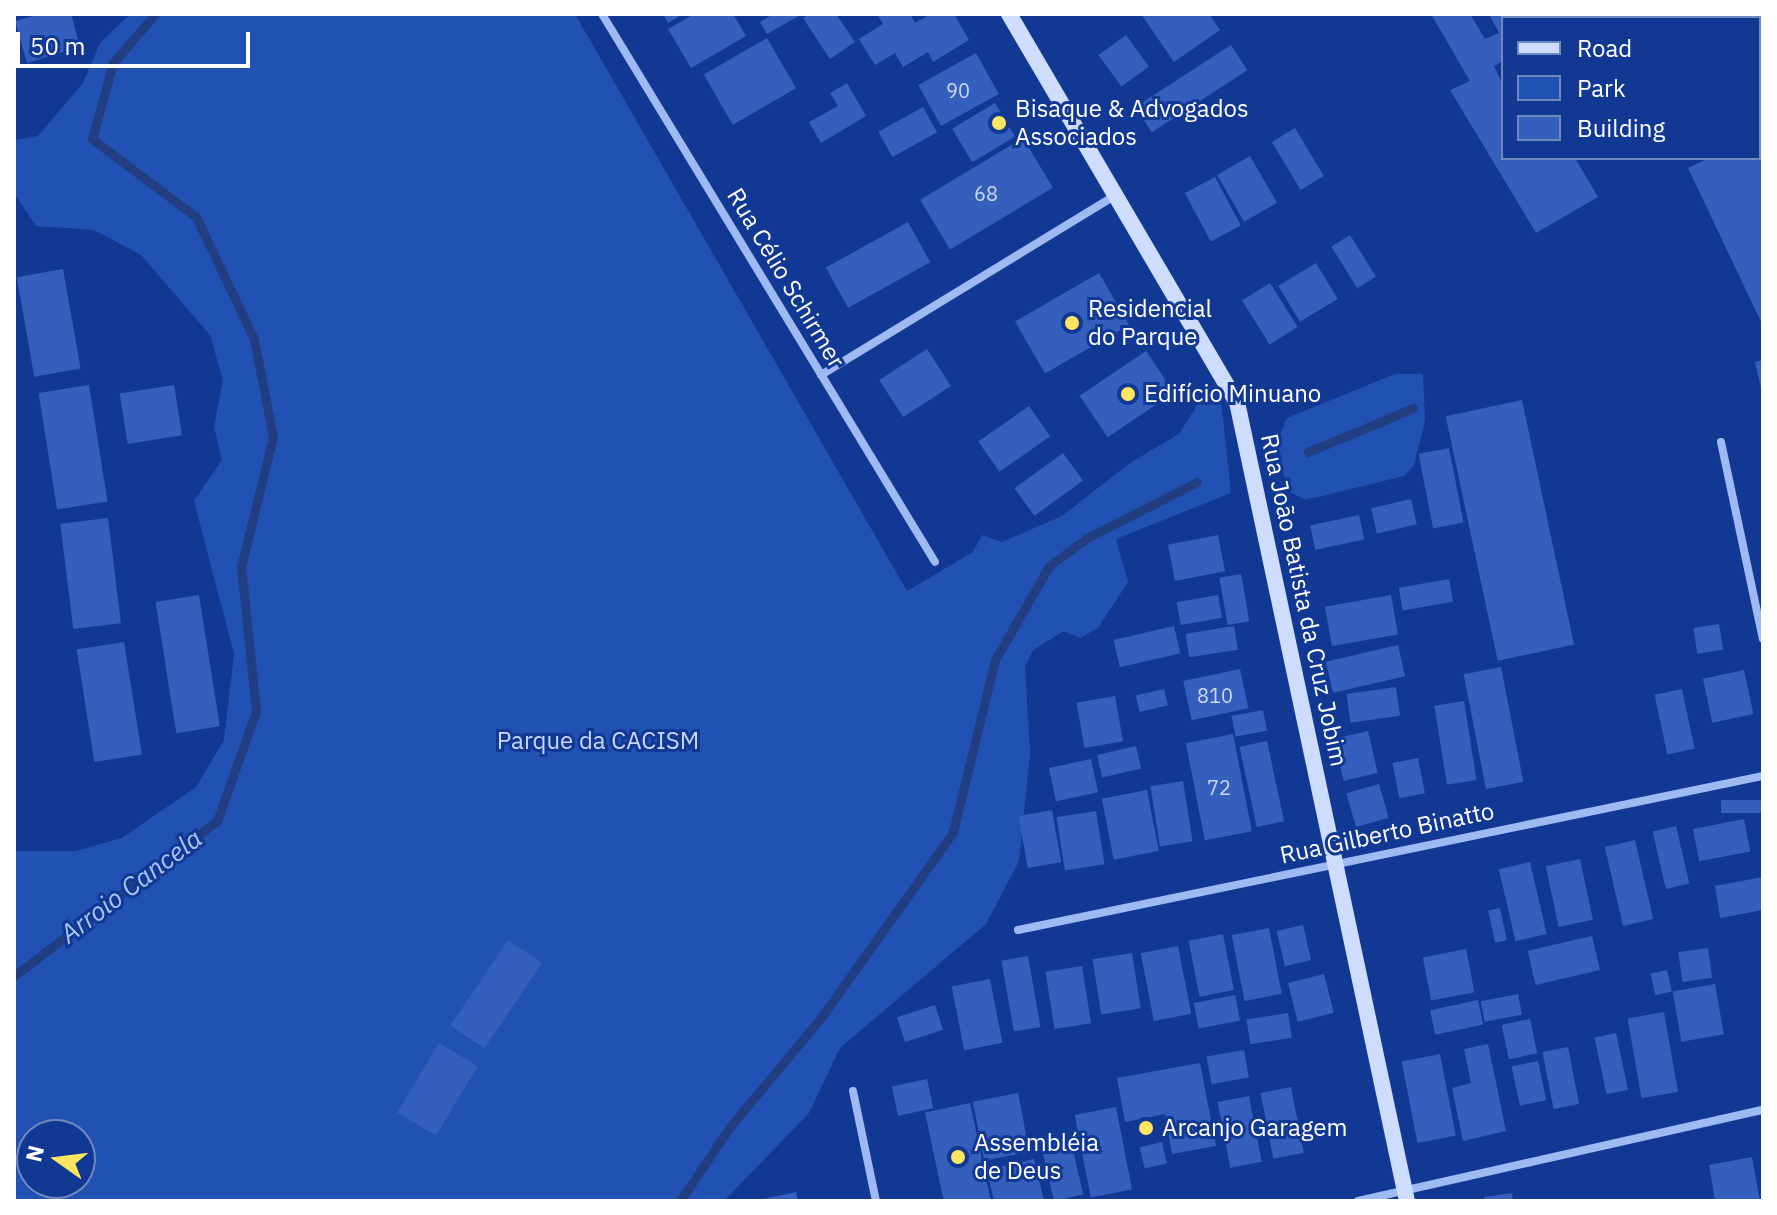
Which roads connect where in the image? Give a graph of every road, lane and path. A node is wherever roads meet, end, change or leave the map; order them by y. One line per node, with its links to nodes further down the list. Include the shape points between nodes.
1 (602, 14): 4 (street, Rua Célio Schirmer)
2 (1009, 14): 3 (street, Rua João Batista da Cruz Jobim)
3 (1116, 195): 4 (street); 9 (street, Rua João Batista da Cruz Jobim, via 1237,402)
4 (821, 375): 6 (street, Rua Célio Schirmer)
5 (1721, 442): 7 (street)
6 (935, 562)
7 (1763, 639)
8 (1763, 776): 9 (street, Rua Gilberto Binatto)
9 (1336, 864): 10 (street, Rua Gilberto Binatto); 13 (street, Rua João Batista da Cruz Jobim)
10 (1018, 930)
11 (853, 1091): 14 (street)
12 (1763, 1110): 13 (street)
13 (1406, 1196): 15 (street)
14 (876, 1201)
15 (1358, 1201)

